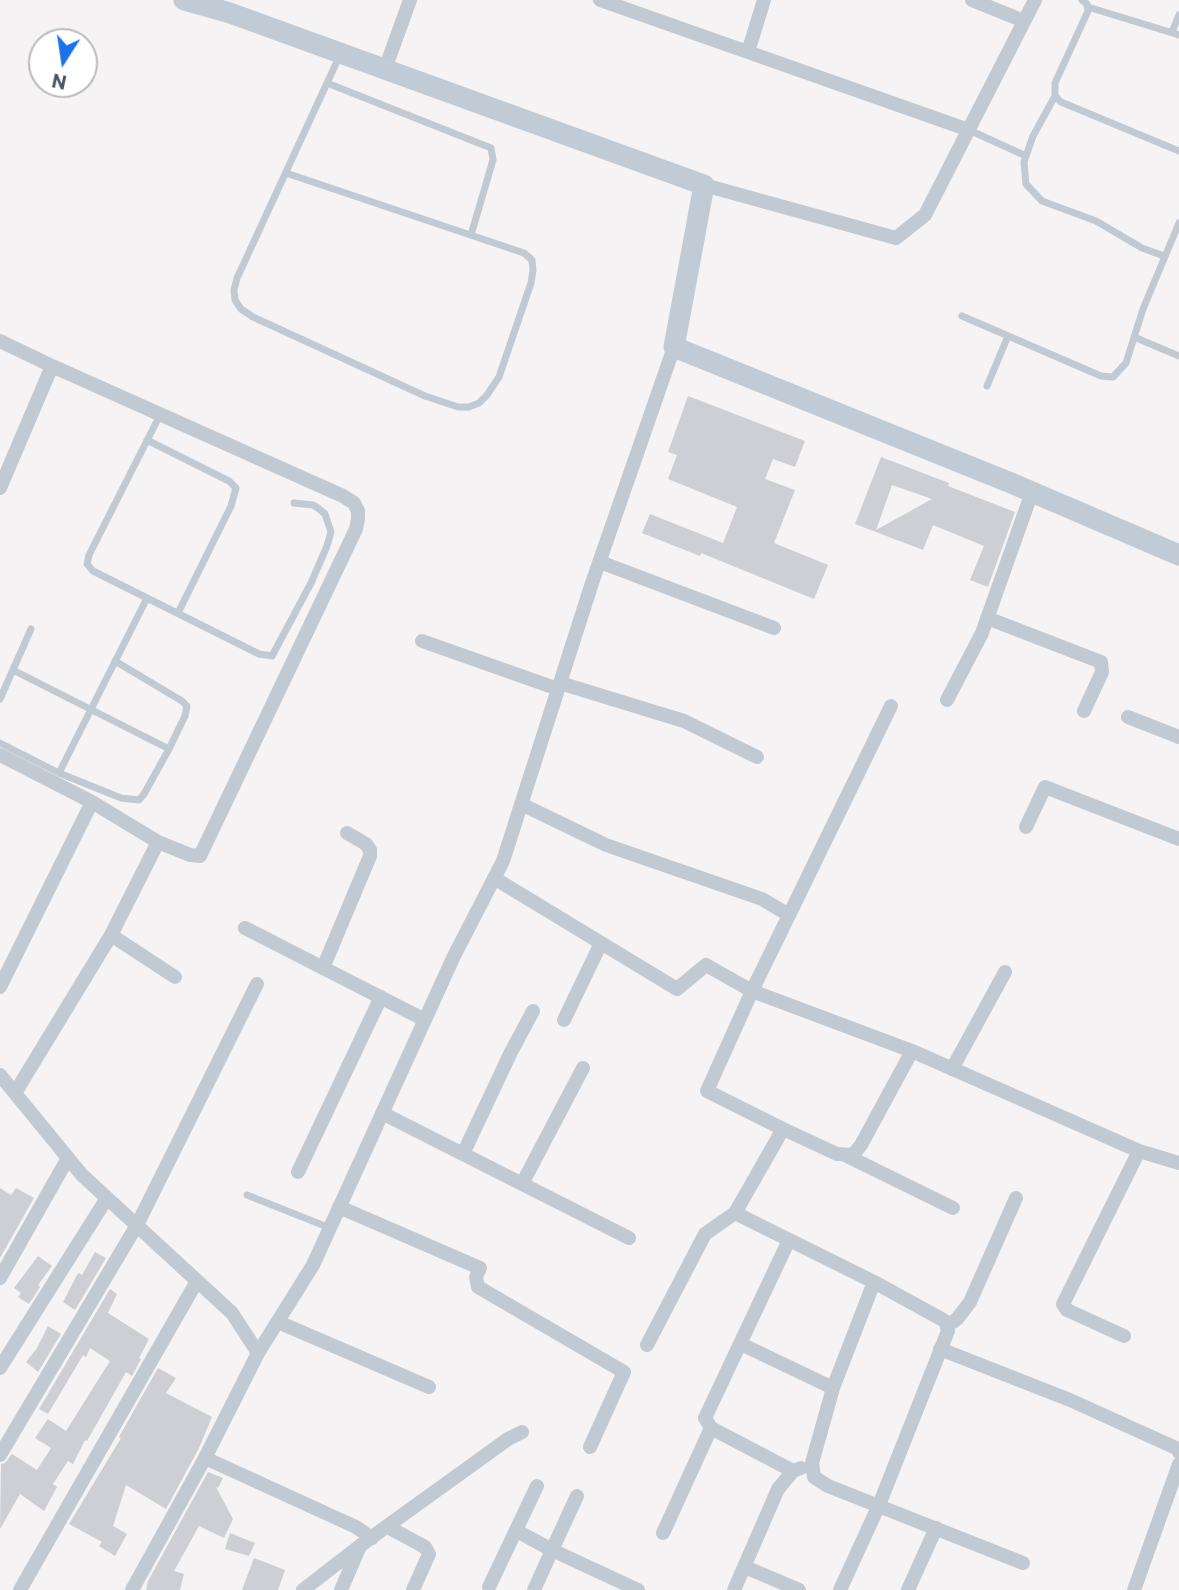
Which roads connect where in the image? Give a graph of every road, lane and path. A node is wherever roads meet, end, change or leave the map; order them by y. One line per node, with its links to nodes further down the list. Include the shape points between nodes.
1 (184, 0): 13 (street)
2 (410, 0): 14 (street)
3 (600, 0): 12 (street)
4 (764, 0): 12 (street)
5 (972, 0): 10 (street)
6 (1035, 0): 10 (street)
7 (1082, 0): 8 (lane)
8 (1088, 7): 11 (lane); 16 (lane, via 1055,83)
9 (1179, 15): 11 (lane)
10 (1024, 21): 17 (street)
11 (1176, 33)
12 (748, 52): 17 (street)
13 (341, 53): 14 (street); 15 (lane)
14 (385, 69): 21 (street)
15 (327, 83): 20 (lane); 23 (lane, via 491,148 493,160)
16 (1055, 96): 18 (lane); 19 (lane)
17 (969, 130): 19 (lane); 21 (street, via 925,215 896,238)
18 (1179, 151)
19 (1026, 156): 24 (lane, via 1026,184 1042,201 1096,221)
20 (286, 173): 23 (lane); 23 (lane, via 237,278 235,300 241,309 376,374 458,407 479,403 499,377 533,270 532,260 524,253)
21 (704, 185): 29 (street)
22 (1179, 223): 24 (lane)
23 (471, 235)
24 (1164, 257): 27 (lane)
25 (962, 316): 26 (lane)
26 (1008, 336): 27 (lane, via 1108,377 1121,370); 32 (lane)
27 (1134, 337): 30 (lane)
28 (0, 341): 31 (street)
29 (674, 346): 36 (street); 39 (street)
30 (1179, 356)
31 (52, 366): 33 (street); 35 (street)
32 (987, 386)
33 (160, 415): 34 (lane); 66 (street, via 343,496 354,503 358,519 202,853 190,855)
34 (147, 440): 40 (lane, via 87,564); 41 (lane, via 236,488)
35 (0, 488)
36 (1032, 492): 38 (street); 42 (street)
37 (294, 503): 41 (lane, via 313,505 326,514 331,532 311,583 272,656 259,654)
38 (1179, 555)
39 (600, 562): 43 (street); 48 (street)
40 (147, 598): 41 (lane); 46 (lane)
41 (177, 613)
42 (987, 618): 50 (street); 53 (street, via 1101,662 1102,672)
43 (774, 628)
44 (31, 629): 47 (lane)
45 (422, 641): 48 (street)
46 (115, 661): 52 (lane); 57 (lane, via 186,704 187,712)
47 (13, 670): 49 (lane); 52 (lane)
48 (559, 686): 59 (street, via 684,720); 62 (street)
49 (0, 699)
50 (947, 700)
51 (891, 706): 68 (street)
52 (91, 708): 57 (lane); 60 (lane)
53 (1084, 712)
54 (1128, 717): 55 (street)
55 (1179, 737)
56 (0, 743): 60 (lane)
57 (169, 749): 60 (lane, via 144,794 134,801)
58 (0, 755): 61 (street)
59 (757, 757)
60 (59, 773)
61 (92, 802): 66 (street); 76 (street)
62 (521, 804): 67 (street); 68 (street, via 606,845 762,899)
63 (1026, 827): 65 (street, via 1045,787)
64 (347, 833): 72 (street, via 366,844 370,856)
65 (1179, 839)
66 (158, 842): 70 (street)
67 (494, 878): 71 (street); 80 (street)
68 (789, 915): 77 (street)
69 (245, 928): 72 (street)
70 (111, 935): 74 (street); 86 (street)
71 (601, 943): 77 (street, via 677,989 706,965); 81 (street)
72 (323, 968): 78 (street)
73 (1005, 972): 84 (street)
74 (176, 977)
75 (257, 984): 102 (street)
76 (0, 987)
77 (752, 990): 82 (street); 88 (street, via 708,1091)
78 (381, 997): 80 (street); 94 (street)
79 (534, 1011): 90 (street)
80 (425, 1020): 87 (street)
81 (564, 1020)
82 (912, 1051): 84 (street); 91 (street, via 861,1145)
83 (583, 1068): 95 (street)
84 (952, 1069): 89 (street)
85 (0, 1075): 86 (street)
86 (15, 1093): 92 (street)
87 (382, 1114): 90 (street); 99 (street)
88 (783, 1129): 91 (street); 101 (street)
89 (1139, 1151): 93 (street); 111 (street, via 1062,1304)
90 (463, 1154): 95 (street)
91 (847, 1156): 100 (street)
92 (68, 1158): 97 (street); 106 (street)
93 (1179, 1163)
94 (298, 1172)
95 (522, 1184): 104 (street)
96 (247, 1195): 103 (lane)
97 (107, 1198): 102 (street); 116 (street)
98 (1016, 1198): 110 (street, via 970,1302)
99 (339, 1207): 103 (street); 121 (street, via 480,1269 478,1287 624,1372)
100 (953, 1208)
101 (735, 1213): 105 (street); 113 (street, via 705,1234)
102 (137, 1225): 107 (street); 123 (street)
103 (330, 1228): 109 (street)
104 (629, 1238)
105 (789, 1240): 108 (street); 112 (street)
106 (0, 1278)
107 (197, 1281): 115 (street, via 232,1313); 141 (street)
108 (874, 1282): 110 (street, via 938,1316); 118 (street)
109 (278, 1322): 115 (street); 117 (street)
110 (947, 1326): 114 (street)
111 (1124, 1336)
112 (741, 1344): 118 (street); 119 (street, via 705,1414)
113 (647, 1345)
114 (940, 1349): 122 (street, via 1070,1400); 130 (street)
115 (258, 1353): 124 (street)
116 (0, 1368)
117 (429, 1387)
118 (833, 1388): 125 (street)
119 (711, 1428): 127 (street); 134 (street)
120 (522, 1432): 131 (street)
121 (590, 1447)
122 (1179, 1452)
123 (0, 1455)
124 (205, 1458): 135 (street, via 356,1527); 142 (street)
125 (812, 1463): 127 (street); 130 (street, via 818,1481)
126 (1179, 1464): 151 (street)
127 (793, 1471): 138 (street, via 778,1489)
128 (537, 1486): 133 (street)
129 (577, 1496): 136 (street)
130 (879, 1505): 132 (street); 149 (street)
131 (388, 1527): 135 (street); 145 (street, via 425,1547 429,1554)
132 (936, 1528): 137 (street); 150 (street)
133 (517, 1531): 136 (street); 139 (street)
134 (663, 1533)
135 (366, 1541): 143 (street); 144 (street)
136 (552, 1550): 140 (street); 146 (street)
137 (1023, 1563)
138 (745, 1567): 147 (street); 148 (street)
139 (489, 1587)
140 (632, 1589)
141 (20, 1590)
142 (132, 1590)
143 (303, 1590)
144 (341, 1590)
145 (413, 1590)
146 (534, 1590)
147 (734, 1590)
148 (799, 1590)
149 (840, 1590)
150 (908, 1590)
151 (1134, 1590)

